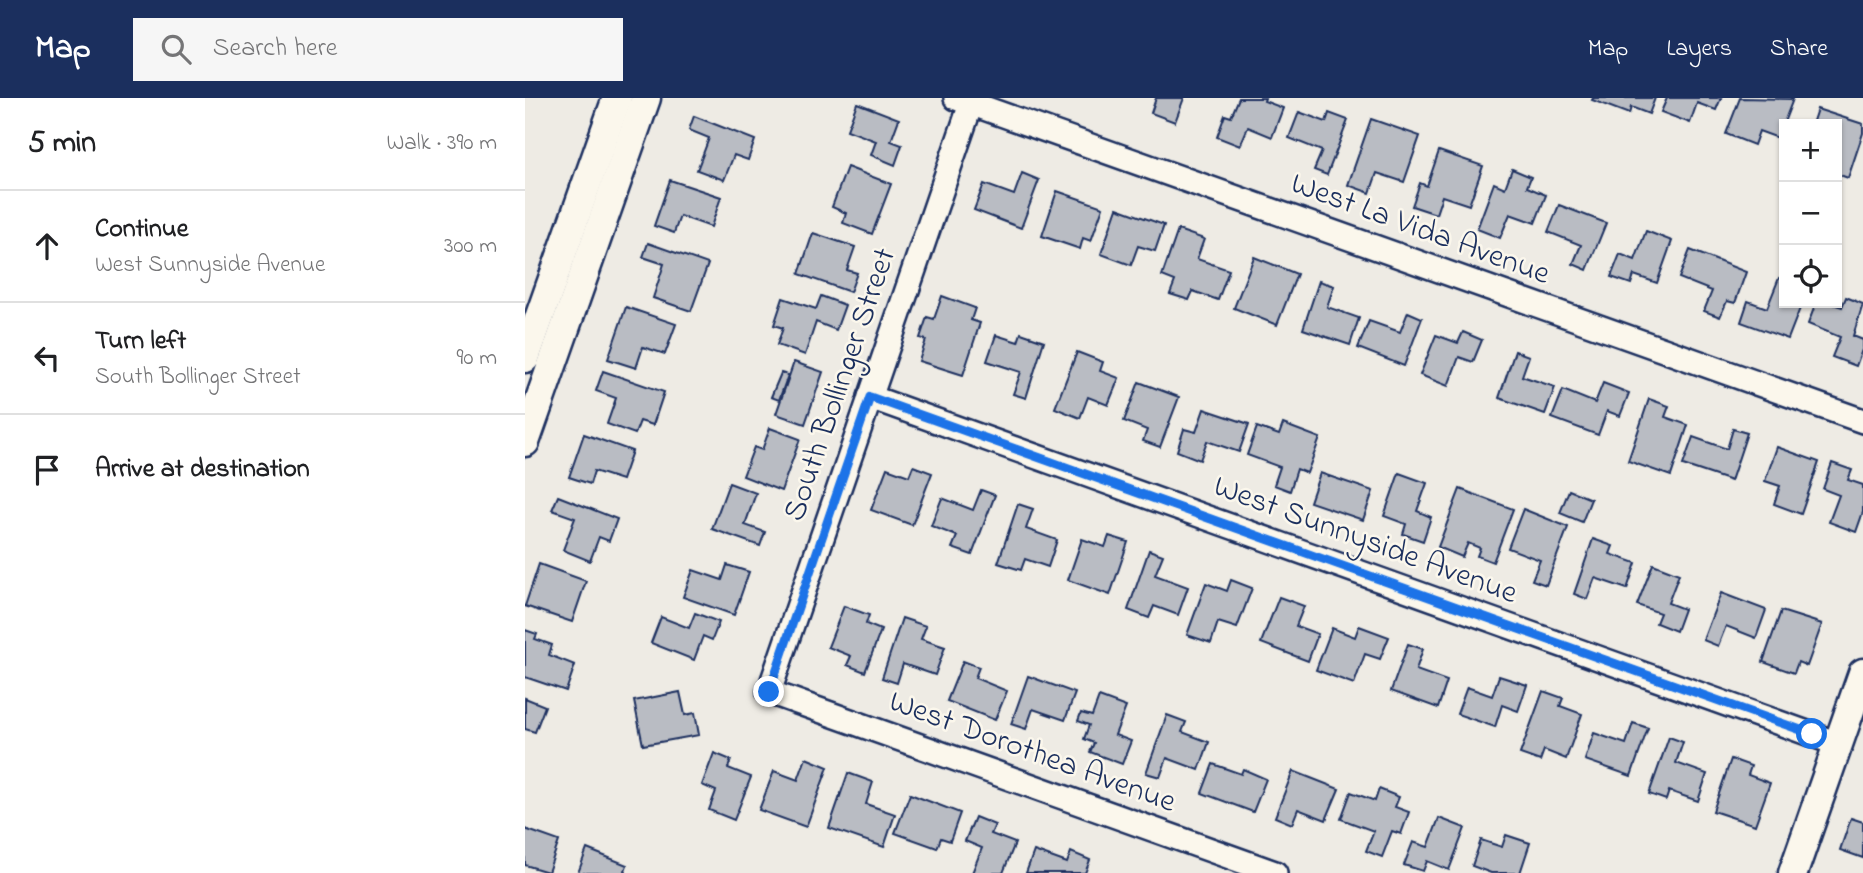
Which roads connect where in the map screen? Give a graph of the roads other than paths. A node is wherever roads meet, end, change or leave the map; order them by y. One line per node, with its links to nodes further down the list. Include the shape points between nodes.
1 (617, 98): 4 (street)
2 (646, 98): 9 (street)
3 (967, 100): 6 (street, South Bollinger Street); 8 (street, West La Vida Avenue)
4 (525, 358)
5 (525, 374): 7 (street, via 530,390)
6 (870, 397): 11 (street, South Bollinger Street); 12 (street, West Sunnyside Avenue)
7 (525, 406)
8 (1863, 421)
9 (525, 442)
10 (1863, 673): 12 (street)
11 (769, 692): 13 (street, West Dorothea Avenue)
12 (1838, 744): 14 (street)
13 (1275, 873)
14 (1793, 873)

